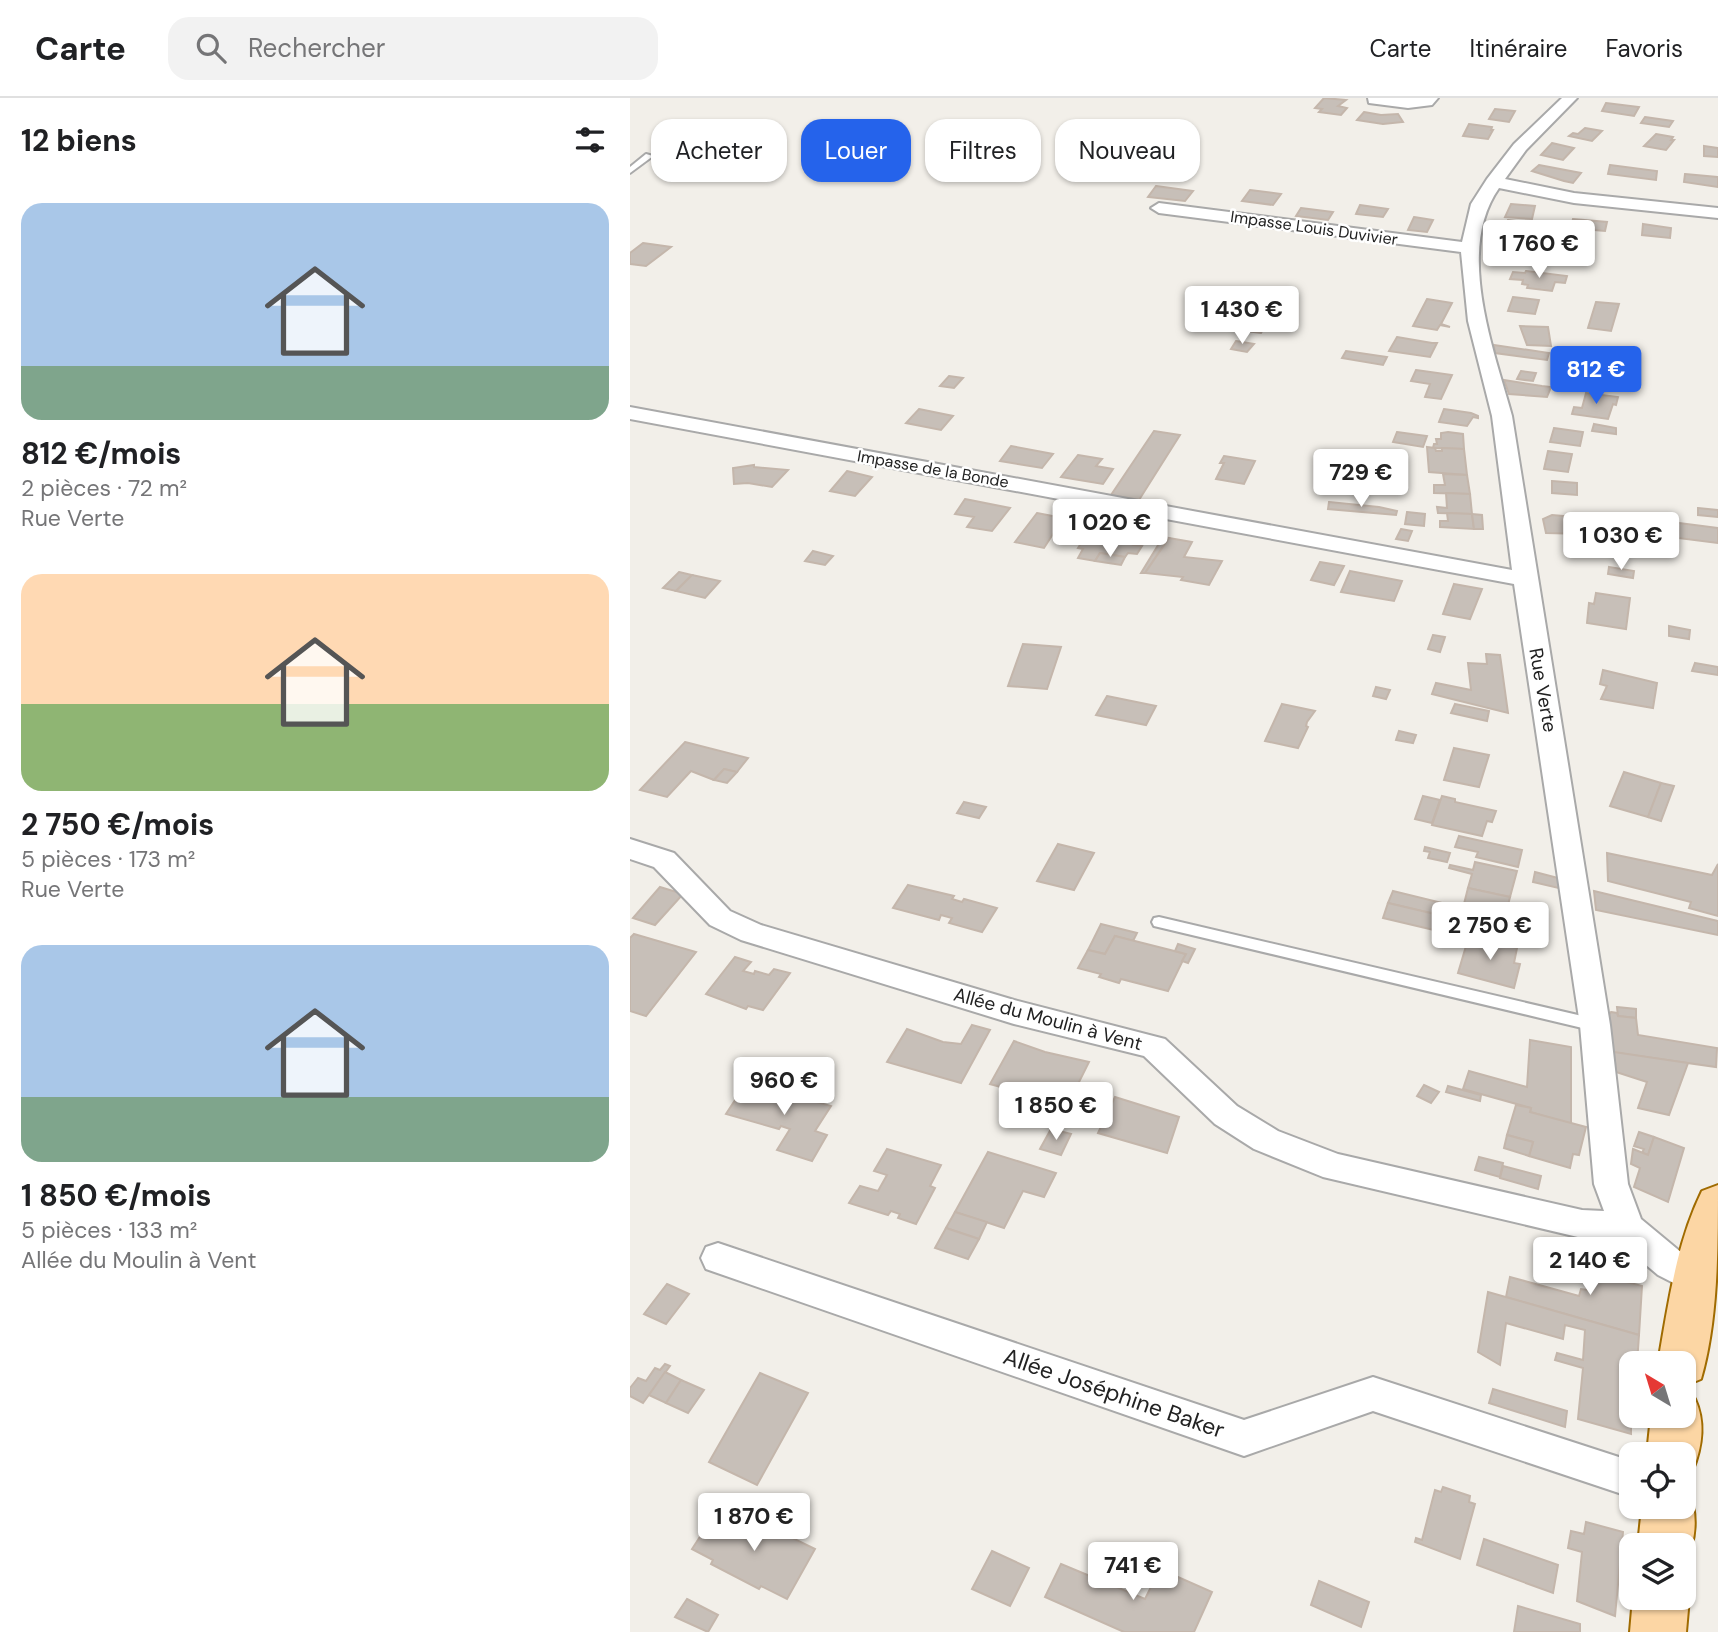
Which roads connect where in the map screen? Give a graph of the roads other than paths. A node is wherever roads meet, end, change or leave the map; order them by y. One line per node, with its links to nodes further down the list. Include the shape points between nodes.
1 (1431, 98): 3 (street, via 1408,104)
2 (1570, 98): 6 (street, Rue Verte, via 1520,147)
3 (1374, 100)
4 (649, 156): 5 (lane)
5 (630, 171)
6 (1493, 182): 8 (street, via 1574,198); 9 (street, Rue Verte, via 1479,204)
7 (1159, 208): 9 (street, Impasse Louis Duvivier)
8 (1718, 213)
9 (1469, 248): 11 (street, Rue Verte, via 1477,321 1502,416)
10 (630, 413): 11 (street, Impasse de la Bonde)
11 (1525, 579): 14 (street, Rue Verte)
12 (630, 849): 16 (street, Allée du Moulin à Vent, via 664,860 720,918 751,933 1014,1012 1154,1047 1226,1115 1265,1140 1324,1162 1582,1224)
13 (1158, 922): 14 (lane)
14 (1595, 1024): 16 (street, Rue Verte, via 1611,1184)
15 (1718, 1205): 18 (main road)
16 (1627, 1228): 18 (street)
17 (718, 1258): 20 (street, Allée Joséphine Baker, via 1244,1438 1373,1394)
18 (1697, 1280): 19 (main road)
19 (1685, 1351)
20 (1619, 1475)
21 (1660, 1610): 22 (main road)
22 (1658, 1632)

